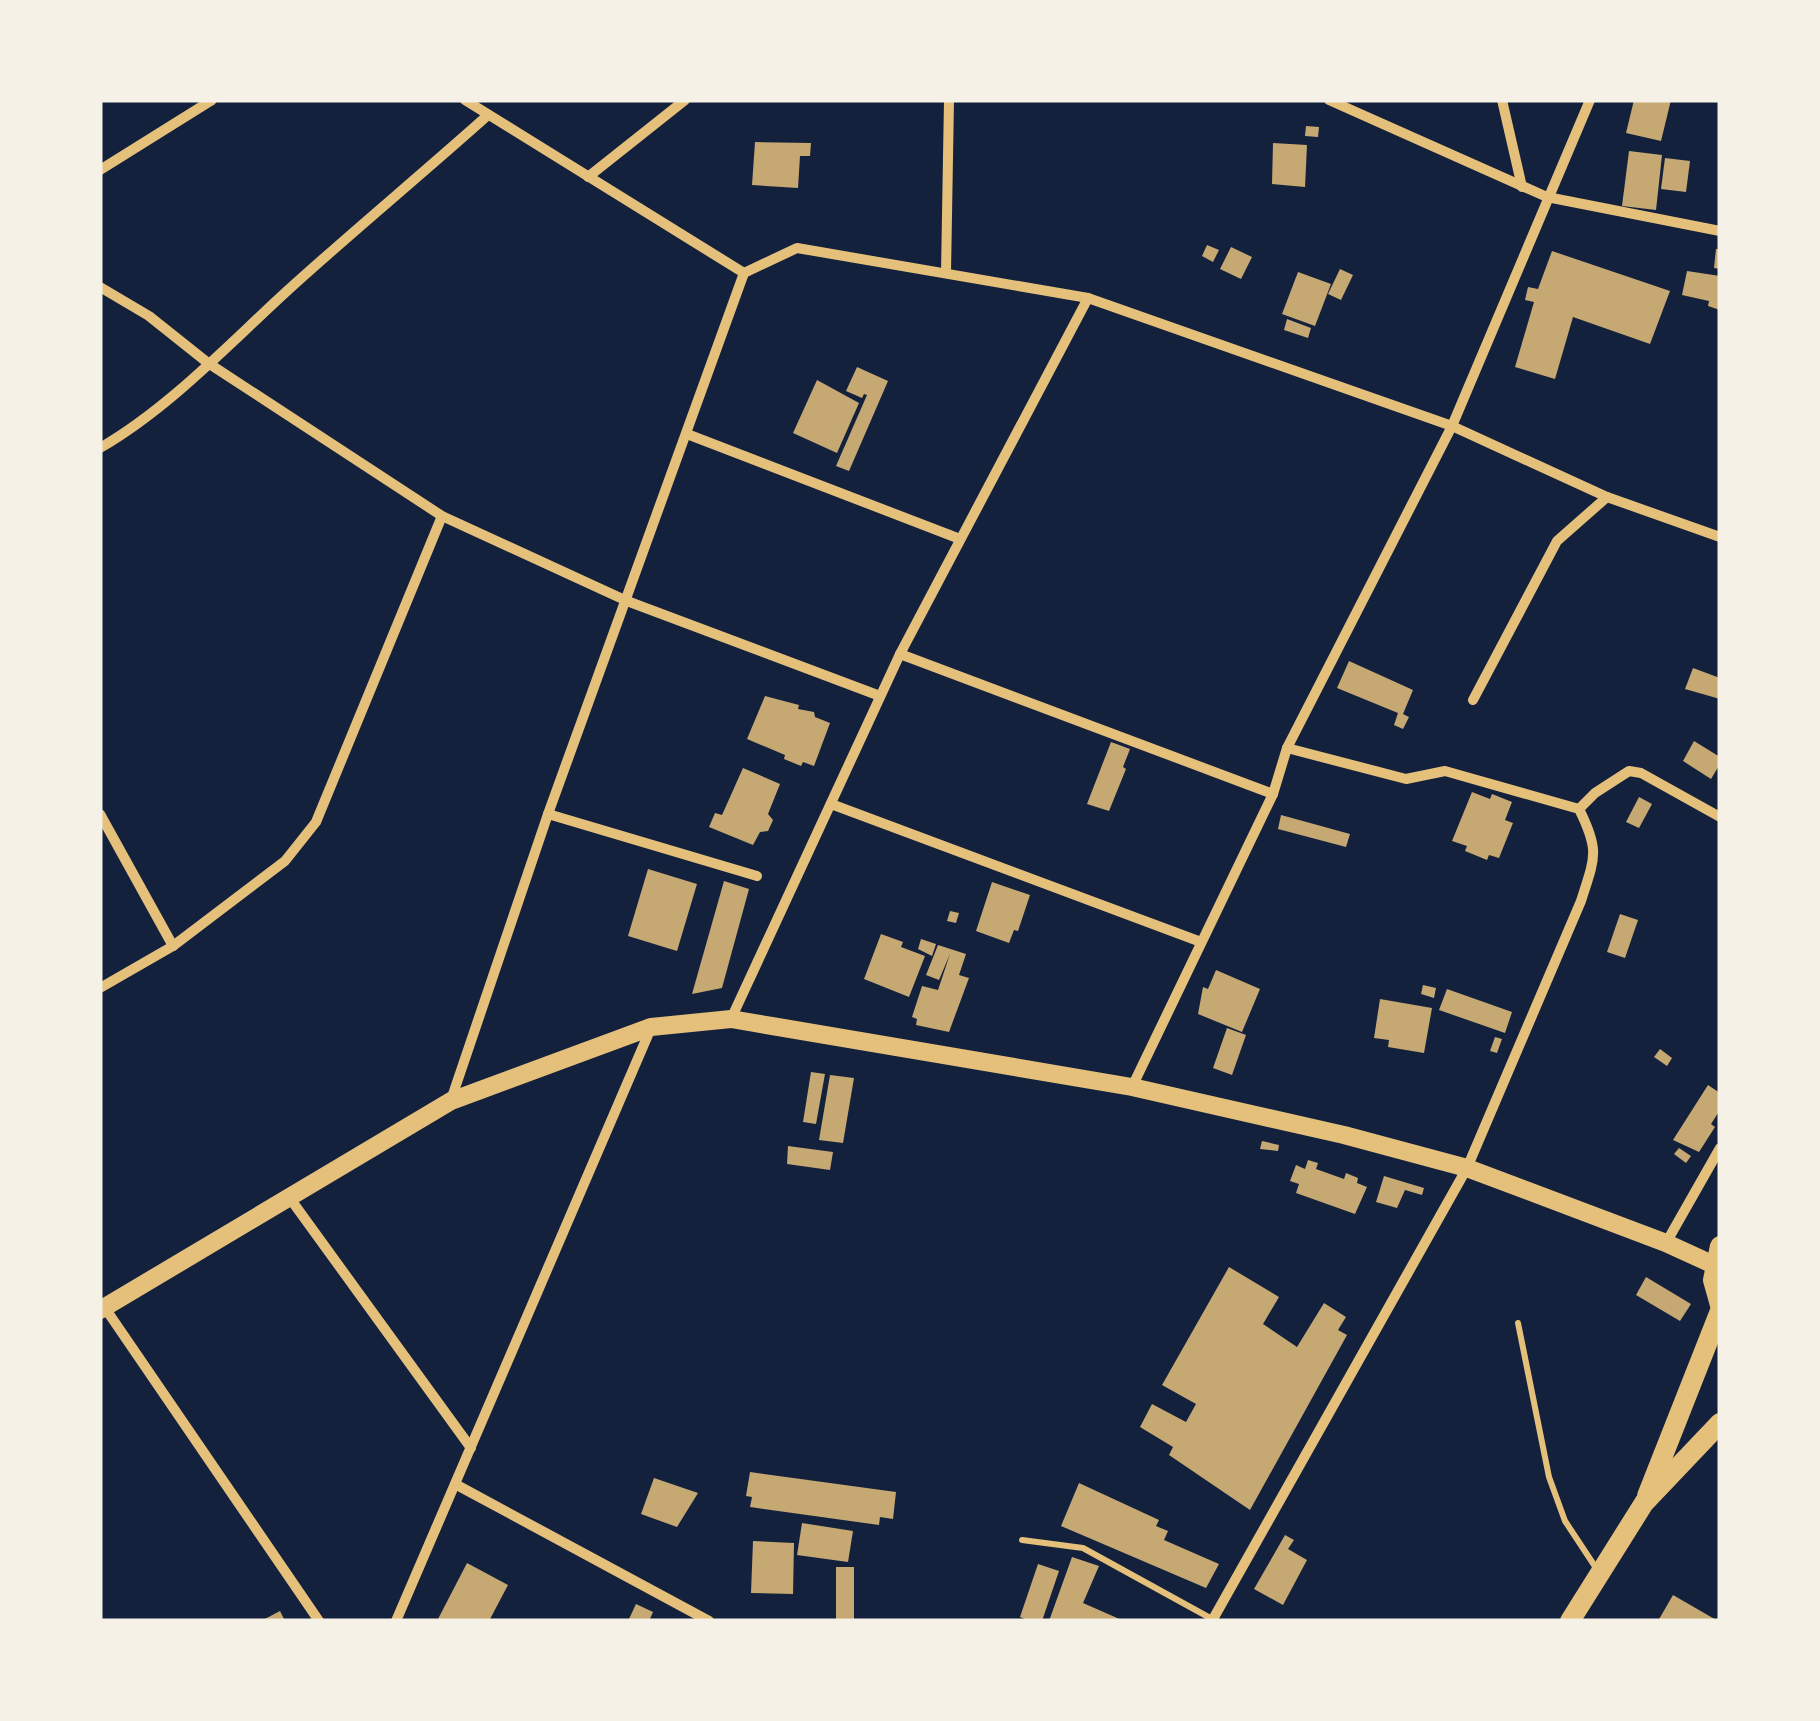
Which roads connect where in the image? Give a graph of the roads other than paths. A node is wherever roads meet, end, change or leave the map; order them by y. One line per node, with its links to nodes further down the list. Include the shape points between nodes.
1 (212, 100): 9 (street)
2 (465, 100): 8 (street)
3 (685, 100): 10 (street)
4 (949, 100): 15 (street)
5 (1329, 100): 11 (street)
6 (1502, 100): 11 (street)
7 (1590, 100): 12 (street)
8 (488, 116): 10 (street); 18 (street)
9 (100, 170)
10 (588, 177): 14 (street)
11 (1522, 187): 12 (street)
12 (1548, 197): 13 (street); 19 (street)
13 (1720, 231)
14 (744, 273): 15 (street, via 797,248); 20 (street)
15 (946, 273): 17 (street)
16 (100, 287): 18 (street)
17 (1088, 298): 19 (street); 25 (street)
18 (208, 363): 21 (street); 23 (street)
19 (1452, 426): 22 (street); 30 (street)
20 (687, 434): 25 (street); 26 (street)
21 (100, 448)
22 (1607, 497): 24 (street); 29 (street, via 1557,540)
23 (442, 516): 26 (street); 39 (street, via 316,822 285,861)
24 (1720, 537)
25 (960, 539): 27 (street)
26 (627, 601): 28 (street); 35 (street)
27 (900, 654): 28 (street); 31 (street)
28 (880, 696): 32 (street)
29 (1474, 700)
30 (1287, 748): 31 (street); 33 (street, via 1406,779 1445,771)
31 (1273, 794): 38 (street)
32 (831, 804): 38 (street); 41 (street)
33 (1579, 809): 36 (street, via 1630,772); 46 (street, via 1594,840 1592,867)
34 (100, 814): 39 (street)
35 (548, 814): 37 (street); 44 (street)
36 (1720, 817)
37 (758, 876)
38 (1200, 942): 43 (street)
39 (172, 946): 40 (street)
40 (100, 988)
41 (731, 1019): 42 (main road); 43 (main road)
42 (651, 1027): 44 (main road); 54 (street)
43 (1132, 1088): 46 (main road)
44 (450, 1100): 47 (main road)
45 (1720, 1148): 48 (street)
46 (1467, 1168): 48 (main road); 59 (street)
47 (289, 1198): 50 (main road); 54 (street)
48 (1666, 1244): 49 (main road)
49 (1717, 1256): 51 (highway, via 1713,1280)
50 (102, 1306): 60 (street)
51 (1720, 1308): 56 (highway)
52 (1518, 1324): 58 (lane, via 1549,1477 1565,1521)
53 (1720, 1422): 56 (highway)
54 (470, 1448): 55 (street)
55 (456, 1484): 61 (street); 62 (street)
56 (1644, 1503): 58 (highway)
57 (1022, 1540): 59 (lane, via 1083,1548)
58 (1600, 1574): 63 (highway)
59 (1212, 1620)
60 (319, 1621)
61 (396, 1621)
62 (709, 1621)
63 (1570, 1621)

